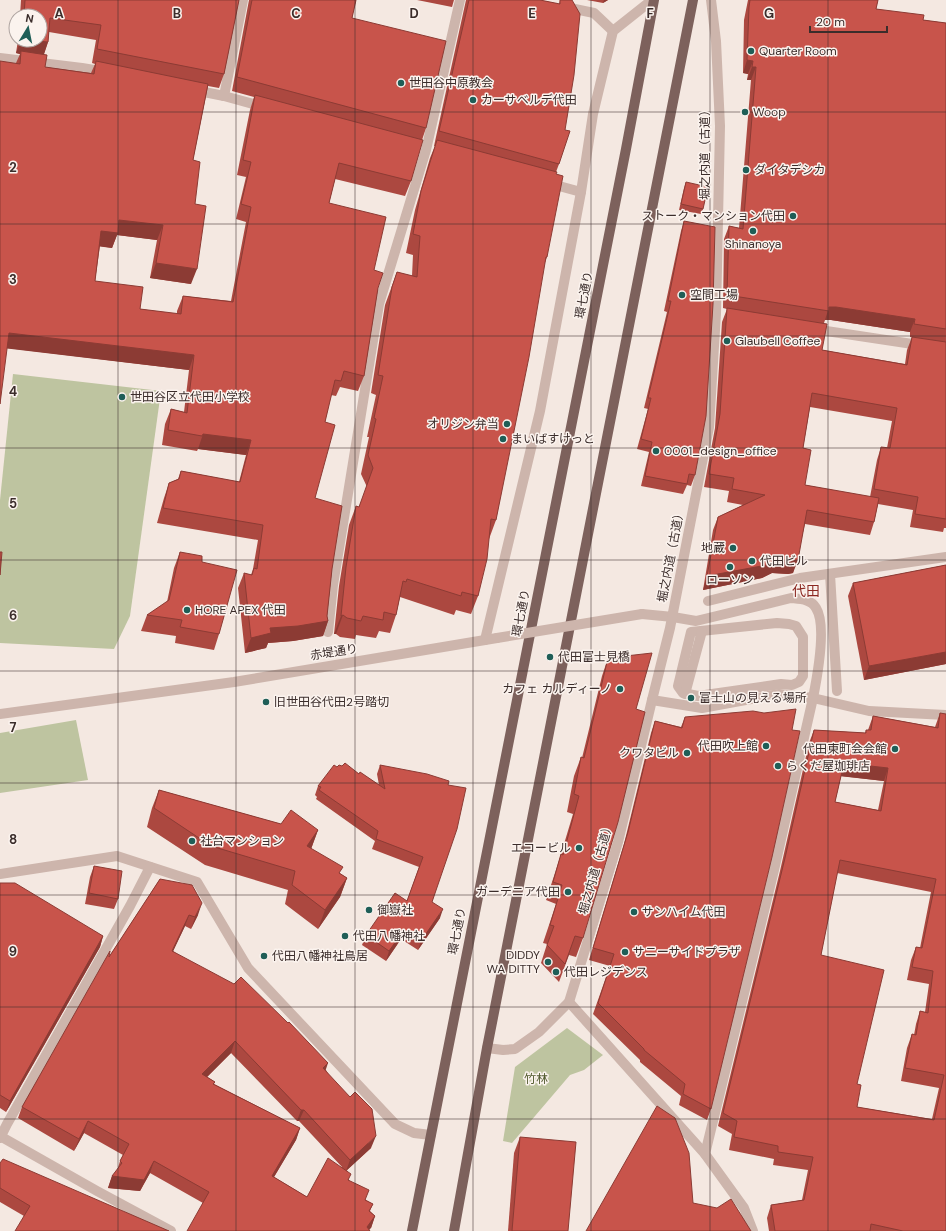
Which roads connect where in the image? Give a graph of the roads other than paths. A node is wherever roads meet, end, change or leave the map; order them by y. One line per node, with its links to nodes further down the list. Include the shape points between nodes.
1 (243, 0): 11 (street)
2 (460, 0): 21 (street, via 426,150 379,304 333,585)
3 (653, 0): 7 (street); 33 (main road, 環七通り, via 623,165)
4 (693, 0): 32 (main road)
5 (711, 0): 20 (street, 堀之内道（古道）, via 716,41 720,126 720,314 709,427)
6 (556, 6): 7 (street, via 594,13)
7 (613, 31): 14 (street, via 593,114)
8 (0, 58): 9 (street)
9 (112, 74)
10 (187, 89): 11 (street)
11 (224, 96): 12 (street)
12 (276, 110)
13 (537, 180): 14 (street)
14 (581, 192): 22 (street, via 540,411)
15 (805, 328): 16 (street)
16 (946, 349)
17 (946, 557): 18 (street)
18 (830, 574): 19 (street, via 800,578); 23 (street)
19 (708, 601)
20 (673, 617): 22 (street, 赤堤通り, bridge, via 642,614); 25 (street, 赤堤通り, via 696,621 791,598 806,600 816,607 821,618 819,665); 26 (street, 堀之内道（古道）)
21 (328, 632)
22 (485, 640): 27 (street, 赤堤通り, via 234,682)
23 (837, 691)
24 (685, 694): 24 (street, via 698,696 781,684 792,685 799,682 803,676 803,637 796,626 777,623 692,632 691,655 678,686)
25 (813, 698): 26 (street, via 779,694 702,708); 28 (street, via 869,711); 35 (street, 赤堤通り)
26 (652, 700): 31 (street, 堀之内道（古道）, via 618,842)
27 (0, 714)
28 (946, 715)
29 (150, 867): 30 (street, via 117,856); 33 (street, via 198,882 248,968 395,1124 414,1133); 34 (street)
30 (0, 874)
31 (569, 1002): 32 (street, 堀之内道（古道）, via 539,1032 515,1049); 35 (street)
32 (487, 1048): 38 (main road)
33 (430, 1134): 37 (main road, 環七通り)
34 (0, 1137): 36 (street)
35 (705, 1154): 39 (street, via 744,1208)
36 (172, 1231)
37 (412, 1231)
38 (454, 1231)
39 (752, 1231)

